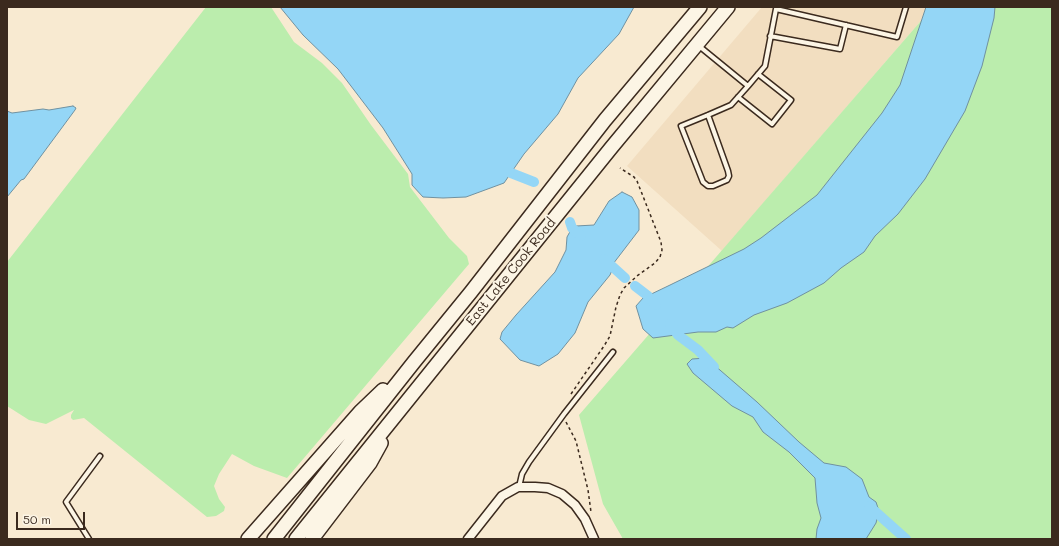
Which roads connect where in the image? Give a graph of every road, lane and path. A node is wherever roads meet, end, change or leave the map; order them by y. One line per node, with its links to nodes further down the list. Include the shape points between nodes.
1 (700, 7): 6 (main road, East Lake Cook Road)
2 (728, 7): 8 (main road, East Lake Cook Road)
3 (906, 7): 5 (lane, via 897,37)
4 (777, 8): 5 (lane); 7 (lane)
5 (846, 25): 7 (lane, via 840,48)
6 (680, 31): 8 (main road); 14 (main road, East Lake Cook Road, via 605,120)
7 (770, 36): 9 (lane, via 765,66)
8 (697, 44): 10 (lane); 15 (main road, East Lake Cook Road)
9 (758, 74): 10 (lane); 11 (lane, via 791,100 772,124)
10 (748, 86): 11 (lane)
11 (738, 97): 12 (lane, via 731,105)
12 (708, 115): 12 (lane, via 681,126 703,182 713,186 727,180 729,176)
13 (613, 352): 17 (lane, via 529,462)
14 (414, 362): 19 (main road, via 360,412); 20 (main road, East Lake Cook Road)
15 (400, 409): 21 (main road, East Lake Cook Road); 22 (main road, via 370,463)
16 (100, 456): 18 (lane, via 66,502)
17 (518, 487): 23 (street, via 502,496); 24 (street, via 548,488 562,494 576,505)
18 (89, 539)
19 (248, 539)
20 (274, 539)
21 (296, 539)
22 (312, 539)
23 (468, 539)
24 (594, 539)

